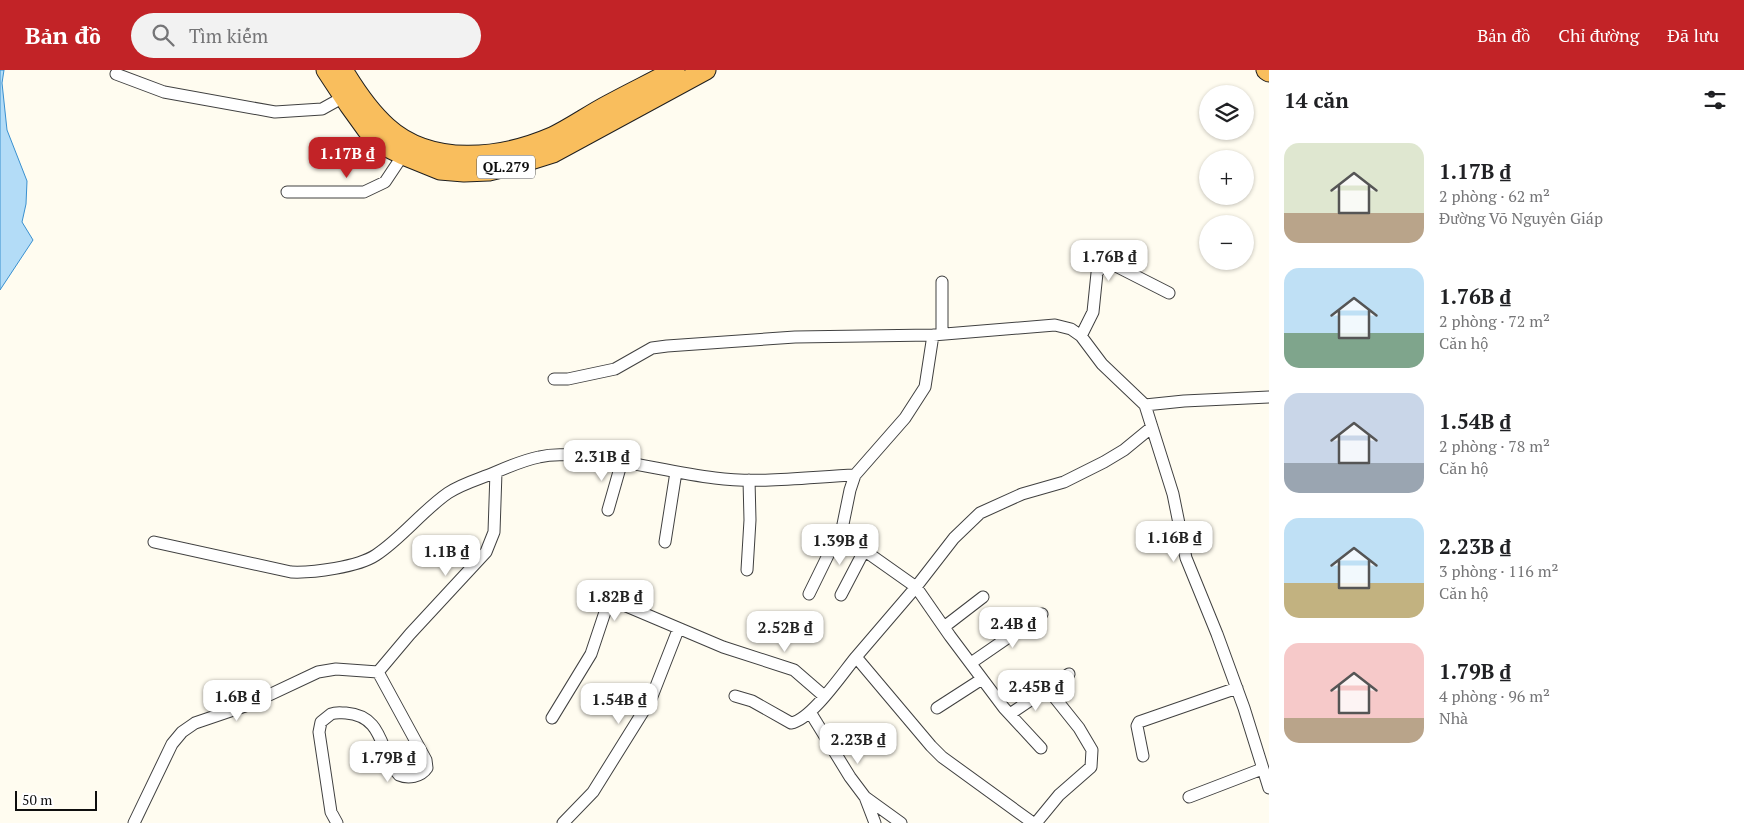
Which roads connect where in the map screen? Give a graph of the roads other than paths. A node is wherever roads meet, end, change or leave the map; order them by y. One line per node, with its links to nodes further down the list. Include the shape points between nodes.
1 (326, 70): 6 (highway, QL.279)
2 (343, 70): 6 (highway, QL.279)
3 (675, 70): 6 (highway, QL.279, via 552,136 519,148 465,156 410,143)
4 (706, 70): 7 (highway, QL.279, via 553,153 518,164 489,171 464,172 440,170)
5 (116, 74): 6 (street, via 164,92 275,112 322,109)
6 (350, 94): 7 (highway, QL.279, via 368,130)
7 (403, 155): 8 (street, via 385,182 364,192)
8 (287, 192)
9 (942, 282): 11 (street)
10 (1169, 293): 12 (street, via 1114,265 1105,264 1097,272 1093,312)
11 (938, 334): 12 (street, via 1055,325 1071,329); 13 (street, via 794,337 667,346 652,348 615,369 568,379); 20 (street, via 925,387 905,418)
12 (1081, 336): 15 (street, via 1102,364)
13 (554, 378)
14 (1269, 397): 15 (street)
15 (1145, 405): 16 (street)
16 (1152, 427): 28 (street, via 1104,462 1064,482 1022,494 980,513 954,538); 41 (street, via 1173,494 1186,558)
17 (622, 461): 18 (street, via 565,454 540,456); 19 (street); 22 (street)
18 (496, 472): 24 (street, via 448,493 382,551 355,564 292,572); 37 (street, via 494,532 486,552)
19 (676, 472): 21 (street); 25 (street)
20 (855, 475): 21 (street); 23 (street)
21 (749, 480): 27 (street)
22 (608, 510)
23 (841, 534): 26 (street); 29 (street)
24 (154, 542)
25 (665, 542)
26 (864, 551): 28 (street); 30 (street)
27 (747, 570)
28 (916, 587): 33 (street); 35 (street)
29 (809, 594)
30 (841, 595)
31 (983, 597): 33 (street)
32 (1042, 614): 36 (street)
33 (944, 627): 36 (street)
34 (678, 630): 43 (street, via 794,670); 47 (street, via 619,603 609,605 591,654); 56 (street, via 651,699 593,792)
35 (856, 657): 43 (street); 59 (street, via 942,757)
36 (970, 663): 39 (street)
37 (378, 672): 54 (street, via 336,669 318,672 248,705 195,723 172,744); 55 (street, via 426,760 427,768 422,774 408,778 399,775 369,721 355,714 331,714 321,722 319,732 332,812)
38 (1069, 674): 40 (street)
39 (982, 679): 44 (street); 46 (street)
40 (1047, 688): 46 (street); 59 (street, via 1092,750 1091,767)
41 (1237, 688): 49 (street, via 1139,722); 50 (street)
42 (735, 696): 45 (street, via 790,723)
43 (824, 696): 45 (street)
44 (937, 708)
45 (810, 712): 53 (street)
46 (1010, 714): 48 (street)
47 (552, 718)
48 (1041, 748)
49 (1143, 756)
50 (1262, 769): 51 (street); 52 (street)
51 (1269, 788)
52 (1189, 796)
53 (866, 797): 57 (street); 58 (street)
54 (134, 823)
55 (337, 823)
56 (563, 823)
57 (875, 823)
58 (901, 823)
59 (1034, 823)

